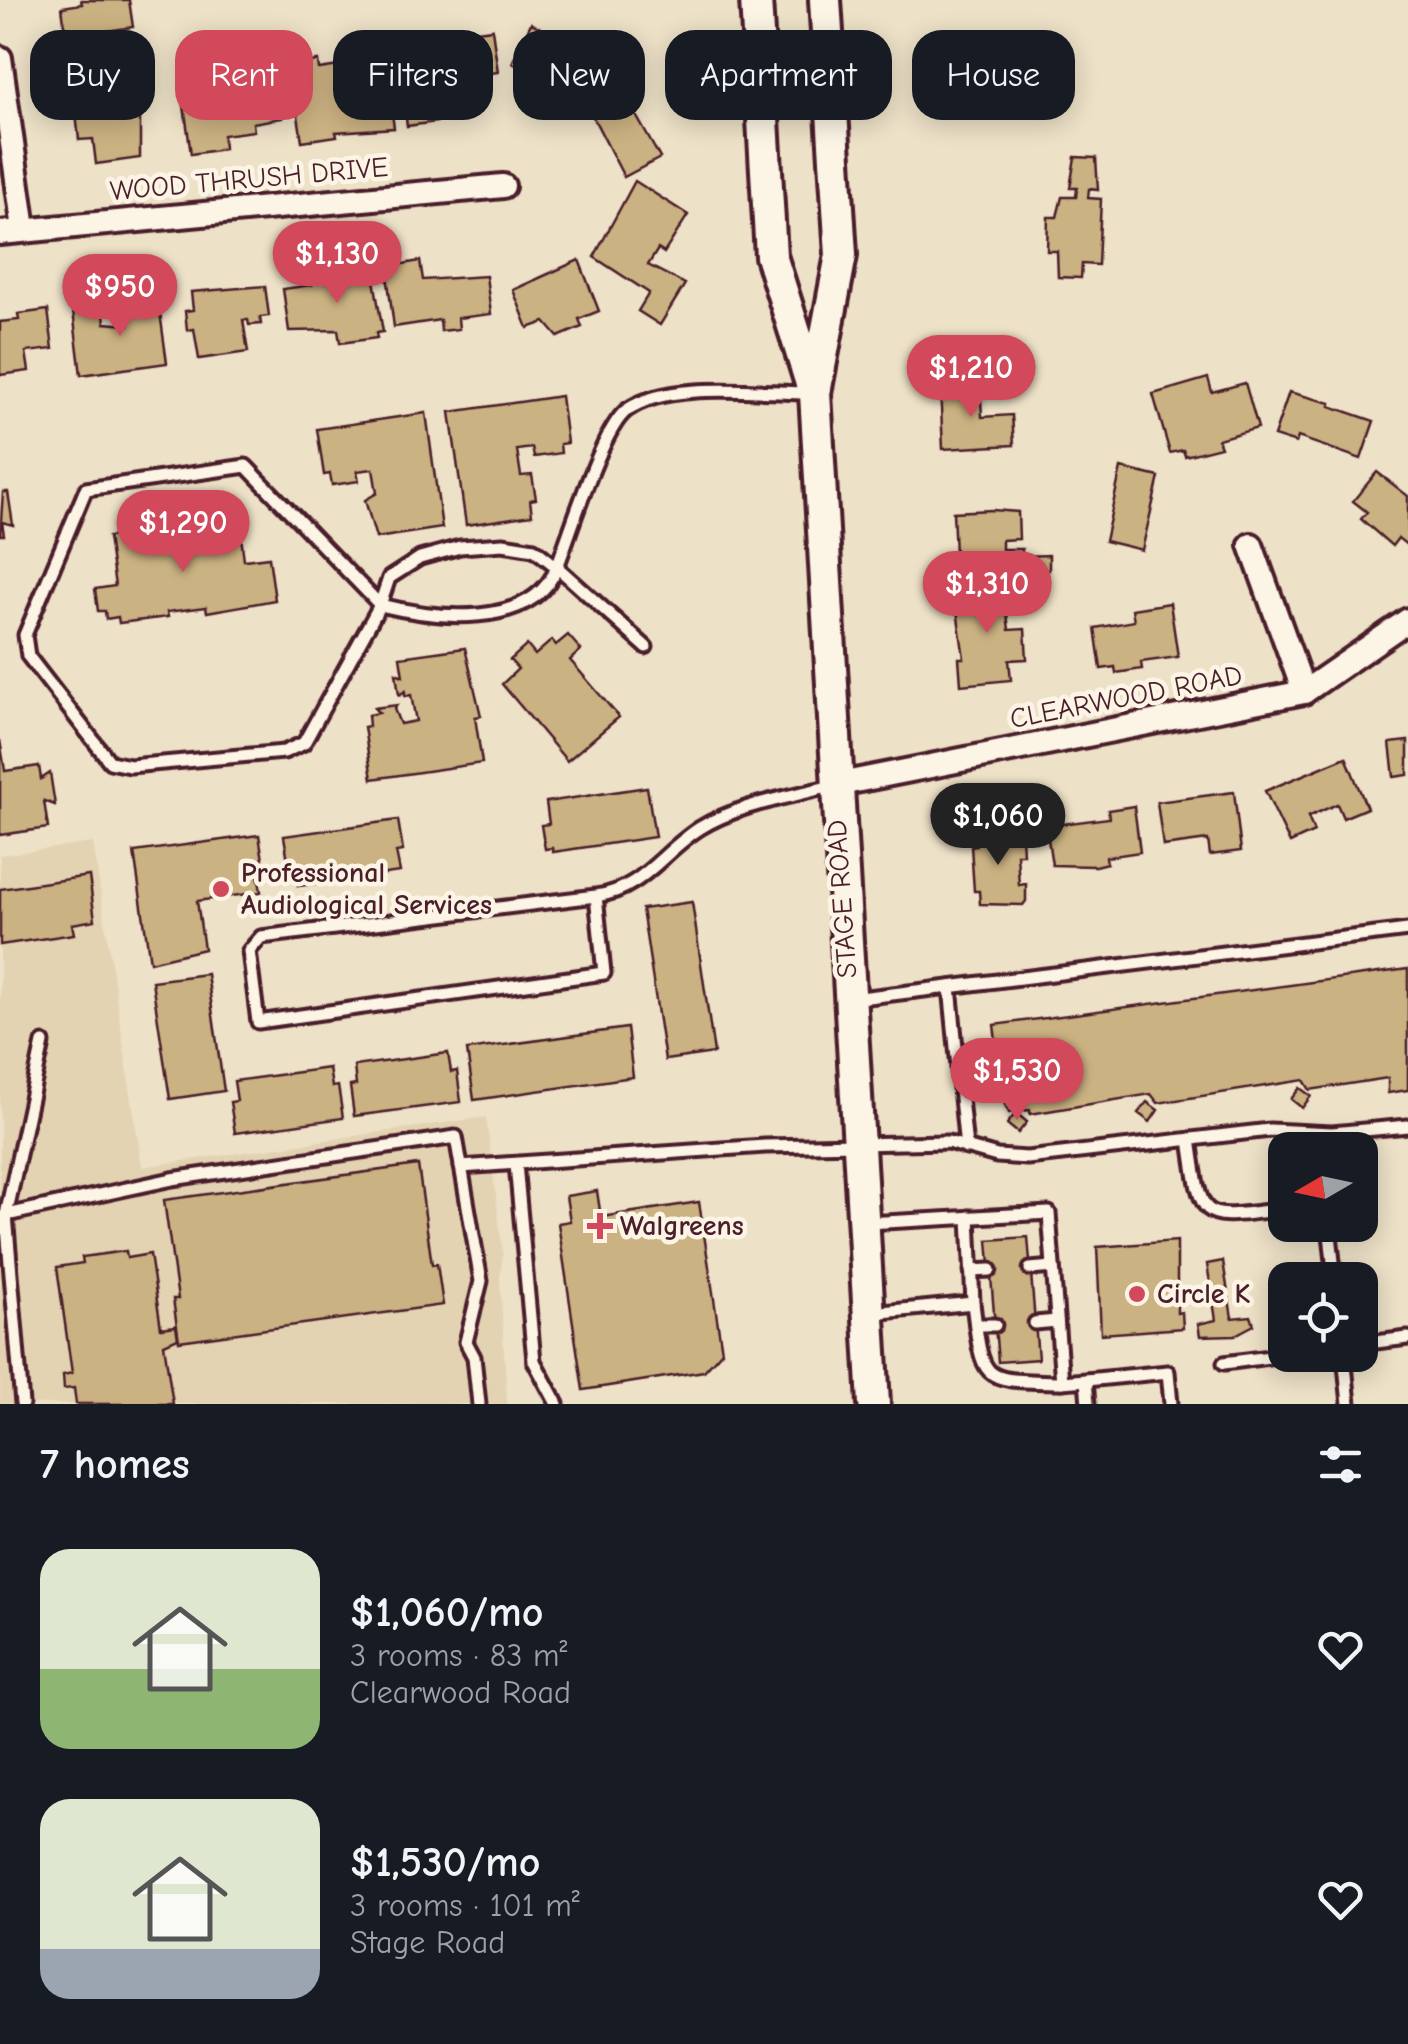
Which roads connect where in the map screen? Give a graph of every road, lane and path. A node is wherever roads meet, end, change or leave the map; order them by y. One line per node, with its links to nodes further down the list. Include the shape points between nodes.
1 (756, 0): 7 (main road, STAGE ROAD, via 771,256)
2 (825, 0): 7 (main road, STAGE ROAD, via 840,255)
3 (0, 58): 5 (street)
4 (503, 186): 5 (street, WOOD THRUSH DRIVE)
5 (24, 229): 6 (street, WOOD THRUSH DRIVE)
6 (0, 233)
7 (814, 393): 9 (lane, via 670,392 624,412); 14 (main road, STAGE ROAD)
8 (1251, 545): 13 (street)
9 (557, 566): 10 (lane, via 552,580 528,597 492,612 456,617); 10 (lane, via 534,549 460,547 420,558 389,578); 12 (lane)
10 (380, 605): 10 (lane, via 246,466 86,489 25,635 28,656 110,762 130,766 284,752 304,742)
11 (1408, 620): 13 (street, CLEARWOOD ROAD)
12 (646, 647)
13 (1304, 692): 14 (street, CLEARWOOD ROAD)
14 (835, 785): 15 (lane, via 700,828 622,892); 18 (main road, STAGE ROAD)
15 (596, 896): 15 (lane, via 604,973 258,1022 249,950 261,937)
16 (1408, 930): 17 (lane)
17 (950, 987): 18 (lane); 25 (lane)
18 (848, 1000): 24 (main road, STAGE ROAD)
19 (42, 1043): 29 (lane)
20 (1408, 1126): 22 (lane)
21 (1302, 1132): 23 (lane)
22 (1331, 1132)
23 (1190, 1139): 25 (lane, via 1027,1158); 28 (lane, via 1204,1210 1220,1217)
24 (858, 1146): 25 (lane, via 948,1142); 26 (lane); 31 (main road, STAGE ROAD)
25 (966, 1148)
26 (516, 1164): 27 (lane); 51 (lane, via 534,1361)
27 (461, 1167): 29 (lane, via 456,1137 172,1179); 50 (lane, via 481,1281 466,1342)
28 (1268, 1211)
29 (6, 1215): 49 (lane)
30 (968, 1217): 31 (lane); 32 (lane, via 1049,1213); 35 (lane)
31 (863, 1223): 37 (main road, STAGE ROAD)
32 (1053, 1267): 33 (lane); 38 (lane)
33 (1030, 1269)
34 (990, 1270): 35 (lane)
35 (972, 1271): 36 (lane)
36 (973, 1303): 37 (lane); 41 (lane)
37 (868, 1313): 52 (main road, STAGE ROAD)
38 (1057, 1321): 39 (lane); 48 (lane)
39 (1035, 1323)
40 (995, 1324): 41 (lane)
41 (976, 1325): 48 (lane, via 987,1372 1000,1380)
42 (1408, 1338): 43 (lane)
43 (1378, 1342)
44 (1268, 1357): 45 (lane)
45 (1224, 1363)
46 (1346, 1372): 55 (lane)
47 (1086, 1380): 48 (lane); 53 (lane); 54 (lane, via 1168,1372)
48 (1062, 1382)
49 (22, 1404)
50 (479, 1404)
51 (557, 1404)
52 (874, 1404)
53 (1088, 1404)
54 (1171, 1404)
55 (1350, 1404)

